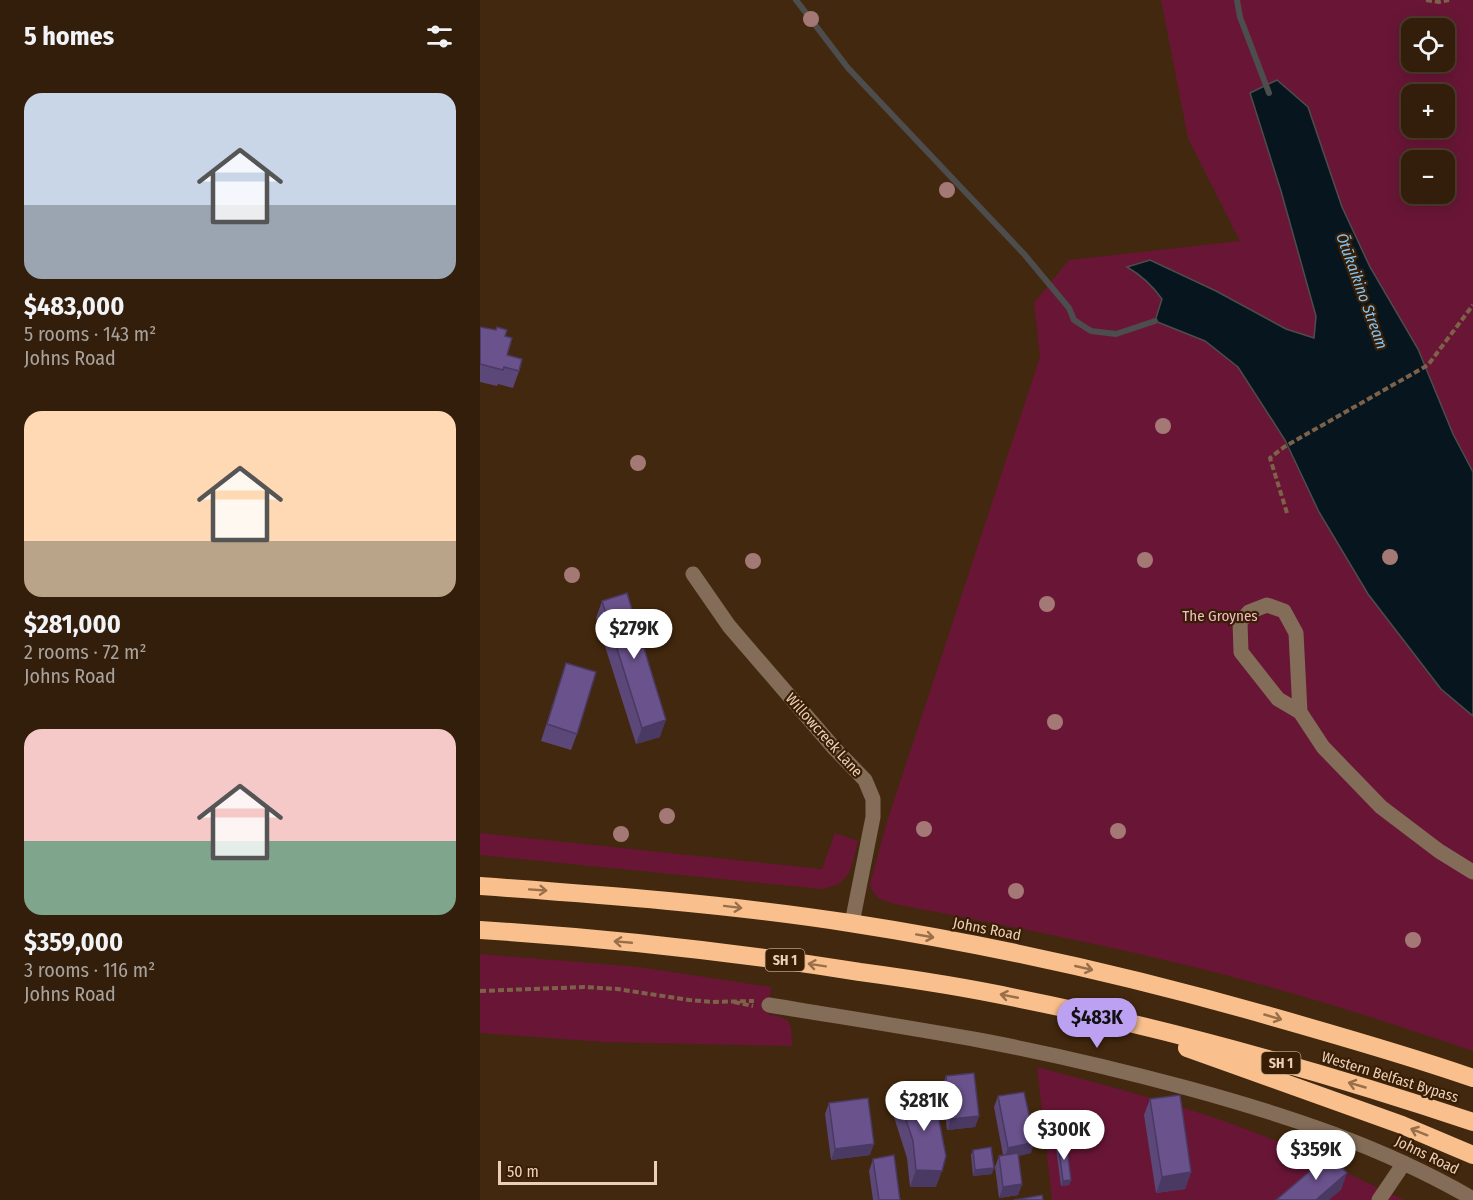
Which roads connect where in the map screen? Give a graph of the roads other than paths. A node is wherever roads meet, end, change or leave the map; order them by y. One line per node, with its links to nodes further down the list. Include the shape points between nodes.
1 (693, 574): 5 (street, Willowcreek Lane, via 729,626 865,780 873,799 873,817)
2 (1300, 712): 2 (street, via 1278,699 1241,652 1240,622 1250,612 1267,605 1284,611 1296,633); 3 (street, via 1323,747 1381,807)
3 (1473, 872)
4 (480, 886): 5 (highway, Johns Road, one-way to 5, via 723,906)
5 (852, 923): 9 (highway, Johns Road, one-way to 9, via 1006,951 1181,991)
6 (480, 930): 8 (highway, SH 1, one-way to 6, via 1015,997 781,960)
7 (770, 1005): 12 (street, Johns Road, via 985,1041 1158,1081 1308,1124)
8 (1087, 1013): 10 (highway, Western Belfast Bypass / SH 1, one-way to 8, via 1241,1051); 11 (highway, one-way to 8, via 1402,1125)
9 (1473, 1078)
10 (1473, 1122)
11 (1473, 1155)
12 (1404, 1163): 13 (street, Johns Road); 14 (street)
13 (1473, 1199)
14 (1379, 1200)

